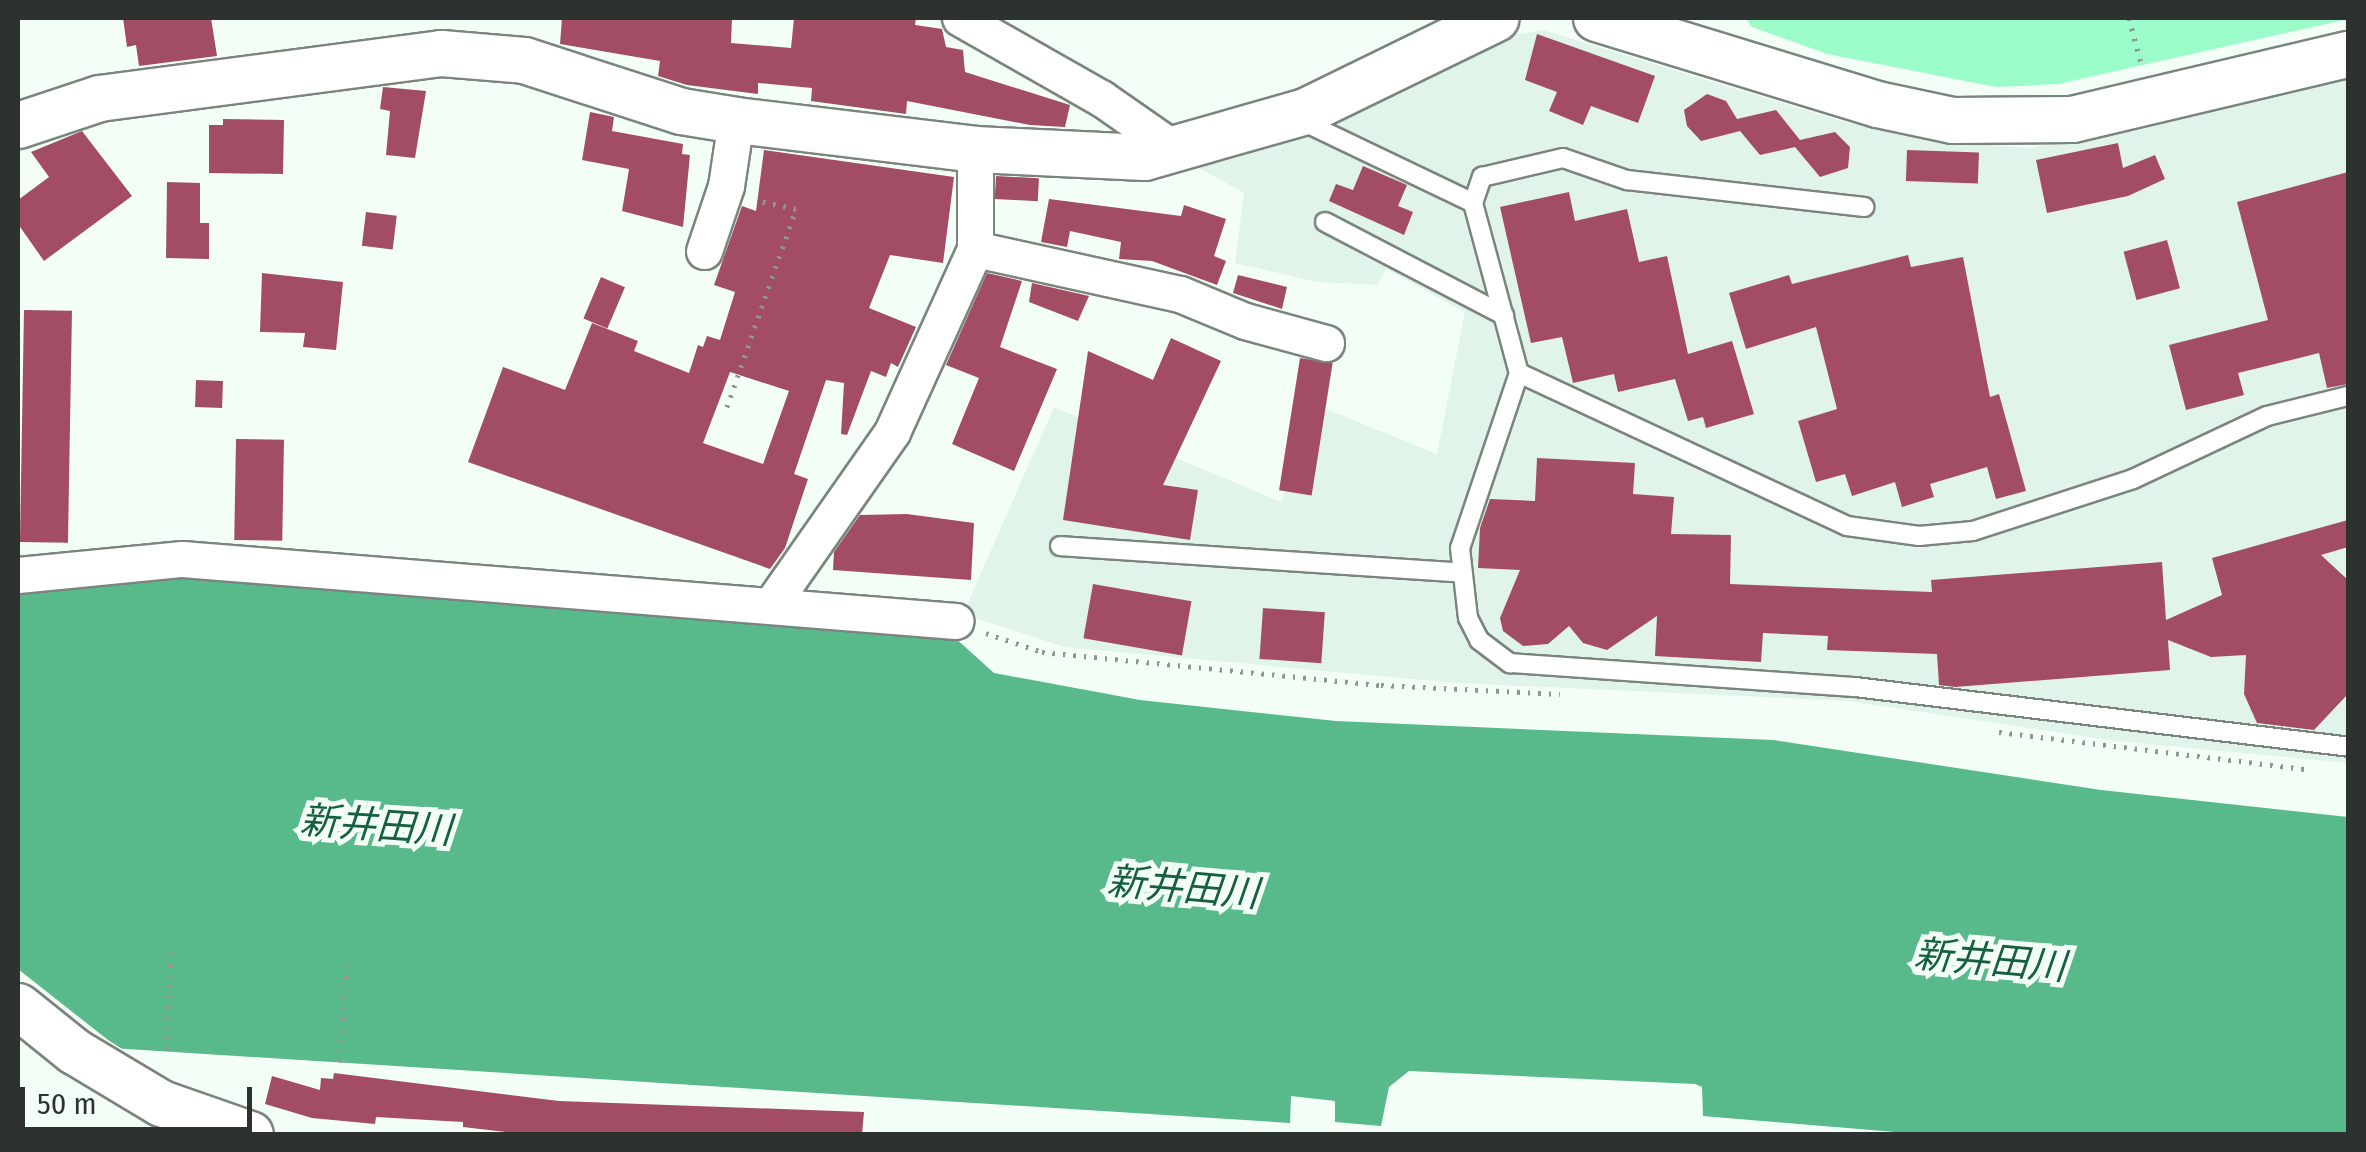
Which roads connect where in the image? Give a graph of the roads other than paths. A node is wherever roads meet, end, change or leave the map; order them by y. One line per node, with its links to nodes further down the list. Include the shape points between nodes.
1 (960, 18): 9 (street, via 1101,98)
2 (1496, 18): 5 (street)
3 (1596, 18): 4 (street, via 1877,104 1952,120 2072,119)
4 (2348, 54)
5 (1291, 116): 9 (street); 10 (lane)
6 (736, 120): 7 (street, via 680,112 524,60 441,53 99,98); 8 (street); 14 (street)
7 (18, 125)
8 (975, 149): 9 (street, via 1108,159); 13 (street)
9 (1177, 151)
10 (1473, 203): 11 (lane, via 1482,178 1564,158 1627,180); 15 (lane)
11 (1864, 207)
12 (1325, 222): 15 (lane)
13 (975, 250): 16 (street, via 1180,294); 22 (street, via 892,432)
14 (704, 251)
15 (1504, 315): 17 (lane)
16 (1326, 343)
17 (1520, 372): 18 (lane, via 1792,504 1848,526 1919,536 1973,532 2044,511 2208,449 2267,416); 20 (lane, via 1480,473 1460,548)
18 (2348, 396)
19 (1060, 546): 20 (lane)
20 (1462, 573): 24 (lane, via 1468,618 1479,640 1510,662 1855,688)
21 (18, 576): 22 (street, via 182,559)
22 (771, 605): 23 (street)
23 (956, 621)
24 (2348, 747)
25 (18, 1006): 28 (street, via 74,1052 161,1103)
26 (18, 1040): 27 (street, via 127,1118)
27 (166, 1134)
28 (250, 1134)

